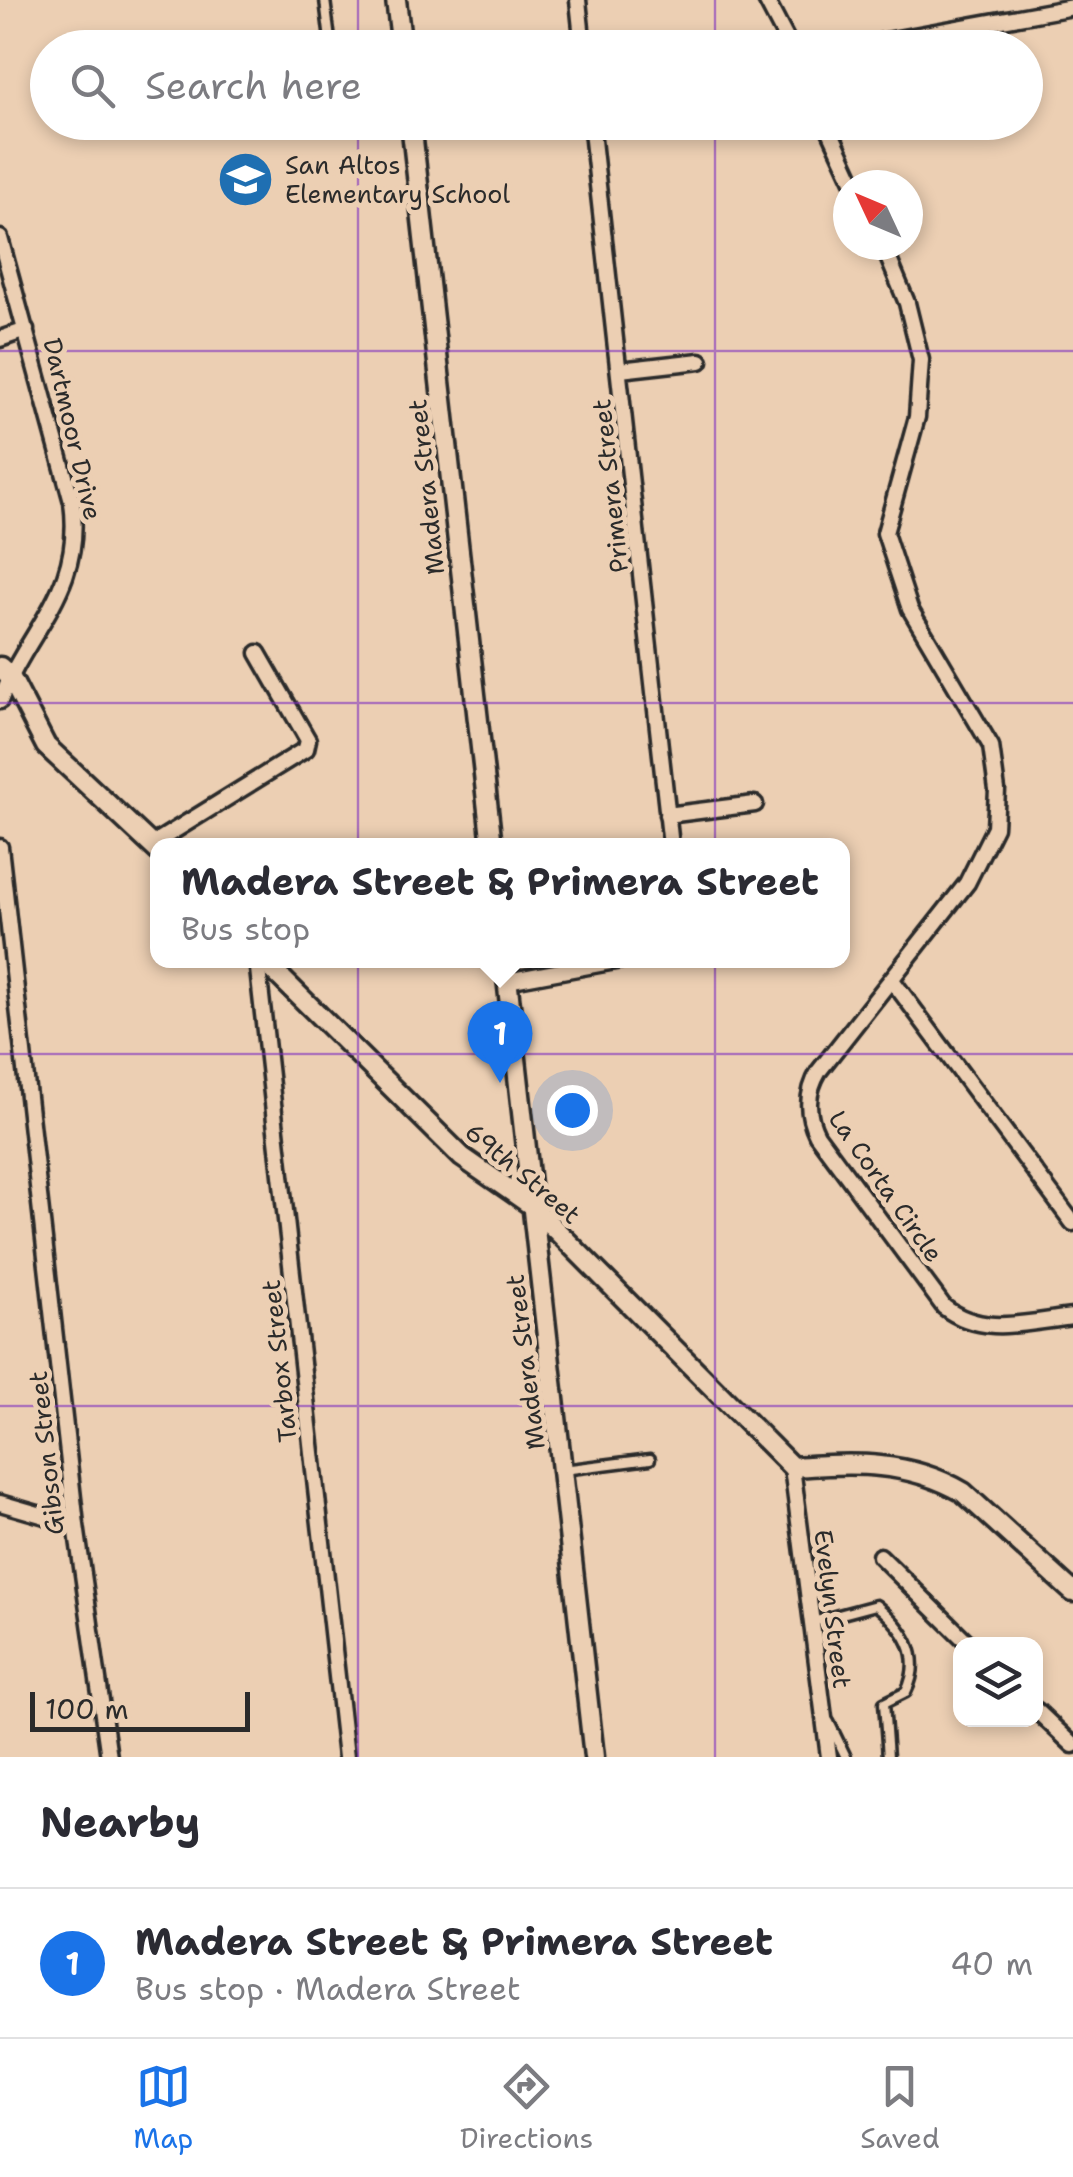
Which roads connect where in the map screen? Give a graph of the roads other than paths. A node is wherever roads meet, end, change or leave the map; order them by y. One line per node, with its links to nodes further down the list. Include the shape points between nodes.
1 (325, 0): 6 (lane)
2 (396, 0): 7 (street)
3 (578, 0): 8 (street)
4 (766, 0): 9 (street)
5 (1073, 7): 10 (street)
6 (329, 30)
7 (400, 30)
8 (581, 30)
9 (782, 30)
10 (947, 30)
11 (413, 140): 27 (street, Madera Street)
12 (593, 140): 20 (street, Primera Street)
13 (834, 140): 14 (street)
14 (848, 170)
15 (0, 238): 17 (street, Dartmoor Drive)
16 (890, 260): 35 (street, via 921,360 917,417 885,533 910,609 992,746 997,790 994,827 967,883)
17 (26, 330): 18 (street); 22 (street, Dartmoor Drive, via 72,502 75,538 58,602)
18 (0, 339)
19 (700, 361): 20 (street)
20 (620, 370): 25 (street, Primera Street)
21 (258, 652): 26 (street, via 308,740 306,749)
22 (5, 672): 23 (street); 29 (street, via 46,746)
23 (0, 701)
24 (754, 804): 25 (street)
25 (667, 816): 28 (street, Primera Street)
26 (169, 838)
27 (491, 838)
28 (669, 838)
29 (150, 844)
30 (0, 846): 38 (street, Gibson Street)
31 (261, 968): 55 (street, Tarbox Street)
32 (268, 968): 39 (street, 69th Street, via 462,1157)
33 (506, 968): 36 (street, Madera Street)
34 (578, 968): 36 (street)
35 (892, 980): 40 (street); 41 (street, La Corta Circle, via 814,1080 808,1108 816,1135 944,1308 960,1320 975,1326)
36 (508, 981): 39 (street, Madera Street)
37 (0, 990): 38 (street)
38 (16, 1001): 46 (street, Gibson Street)
39 (532, 1205): 43 (street, 69th Street); 44 (street, Madera Street)
40 (1073, 1223)
41 (1073, 1318)
42 (650, 1458): 44 (lane)
43 (792, 1467): 48 (street, via 882,1464 947,1482); 49 (street, Evelyn Street)
44 (562, 1470): 56 (street, Madera Street)
45 (0, 1504): 46 (street)
46 (76, 1525): 54 (street, Gibson Street)
47 (880, 1556): 50 (street)
48 (1073, 1592)
49 (812, 1622): 51 (street, Evelyn Street); 59 (lane, via 876,1605 906,1632 915,1663 906,1692 884,1703)
50 (962, 1637)
51 (823, 1709): 57 (street, Evelyn Street); 58 (lane)
52 (1043, 1717): 53 (street)
53 (1073, 1745)
54 (109, 1757)
55 (346, 1757)
56 (594, 1757)
57 (829, 1757)
58 (846, 1757)
59 (888, 1757)

